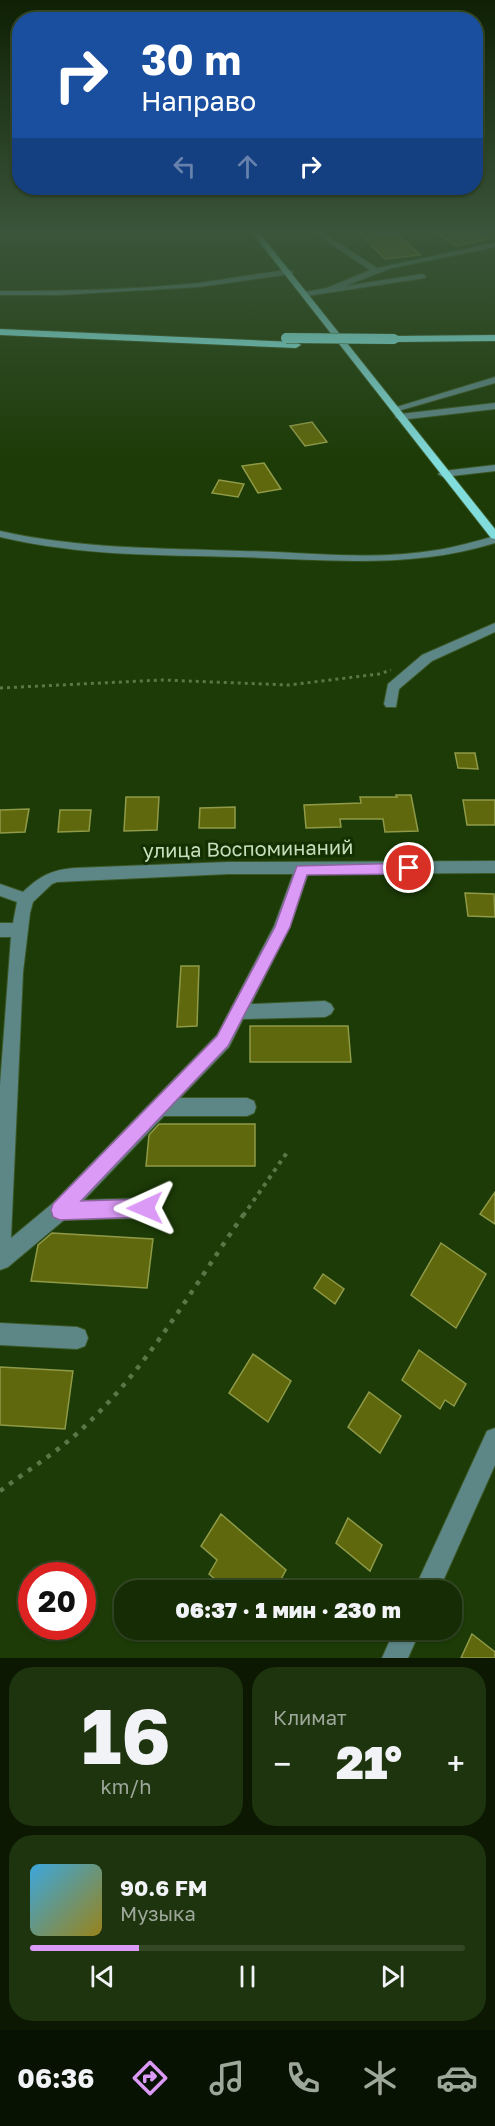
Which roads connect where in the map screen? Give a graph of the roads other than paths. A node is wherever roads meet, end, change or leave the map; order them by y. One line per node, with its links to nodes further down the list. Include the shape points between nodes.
1 (317, 307): 9 (main road)
2 (0, 324): 5 (highway, bridge)
3 (0, 332): 5 (highway, via 296,345)
4 (495, 338): 5 (highway)
5 (396, 343): 6 (highway)
6 (495, 345)
7 (495, 380): 9 (street)
8 (495, 406): 9 (street)
9 (397, 413): 11 (main road)
10 (495, 468): 11 (street)
11 (443, 474): 13 (main road)
12 (0, 534): 13 (street, via 25,541 117,551 375,558 458,550)
13 (495, 537)
14 (495, 627): 15 (street, via 427,658 393,687)
15 (391, 704)
16 (495, 867): 17 (street, улица Воспоминаний)
17 (302, 870): 19 (street, улица Воспоминаний, via 228,868 74,874 46,880); 24 (street, via 282,927)
18 (0, 890): 19 (street)
19 (26, 899): 21 (street)
20 (0, 930): 21 (street)
21 (20, 930): 22 (street)
22 (7, 973): 29 (street)
23 (325, 1009): 24 (street)
24 (239, 1012): 25 (street, via 223,1041)
25 (157, 1107): 26 (street); 28 (street)
26 (247, 1107)
27 (145, 1208): 28 (street)
28 (60, 1210): 29 (street)
29 (0, 1260)
30 (0, 1334): 31 (street)
31 (77, 1338)
32 (495, 1439): 33 (street)
33 (431, 1580)
34 (403, 1640): 35 (street)
35 (395, 1658)

